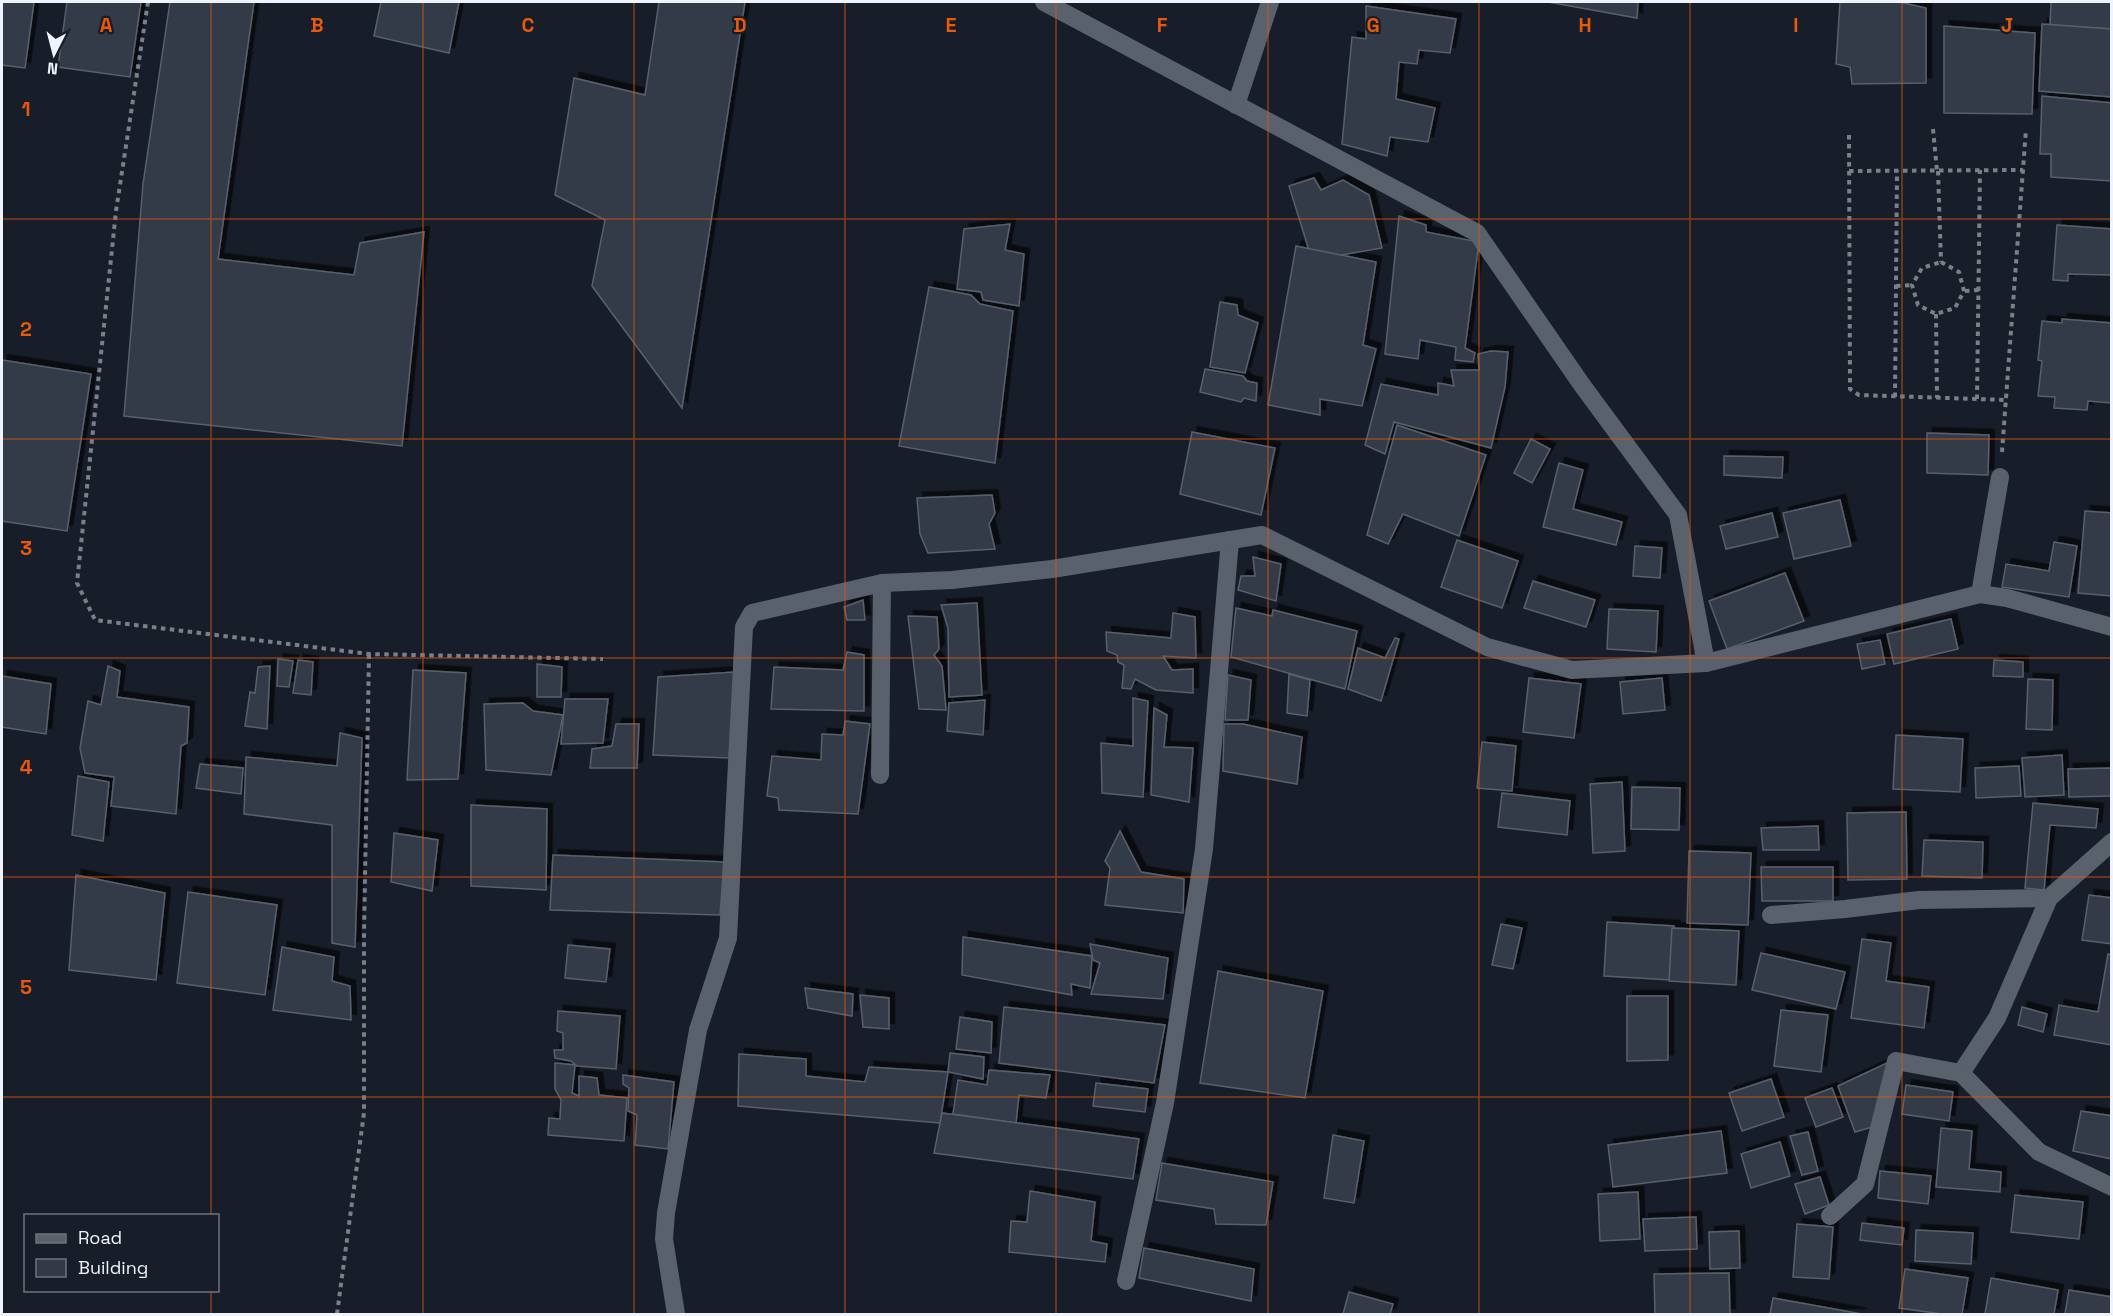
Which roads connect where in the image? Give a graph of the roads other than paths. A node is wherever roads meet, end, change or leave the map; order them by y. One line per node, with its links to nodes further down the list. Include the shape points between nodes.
1 (1044, 2): 3 (street)
2 (1270, 2): 3 (street)
3 (1236, 105): 9 (street, via 1477,233 1678,515)
4 (2000, 477): 7 (street)
5 (1230, 540): 6 (street, via 1052,569); 9 (street, via 1262,535 1487,647 1572,670); 17 (street, via 1204,849 1165,1103)
6 (882, 583): 10 (street); 18 (street, via 752,613 744,627 728,938 698,1030 666,1213 664,1239)
7 (1980, 594): 8 (street); 9 (street)
8 (2112, 627)
9 (1706, 663)
10 (880, 775)
11 (2112, 842): 12 (street)
12 (2049, 898): 13 (street, via 1919,900); 14 (street, via 1997,1018)
13 (1771, 915)
14 (1961, 1073): 15 (street, via 2038,1152); 16 (street, via 1896,1061 1865,1184)
15 (2112, 1187)
16 (1830, 1216)
17 (1126, 1281)
18 (676, 1314)

